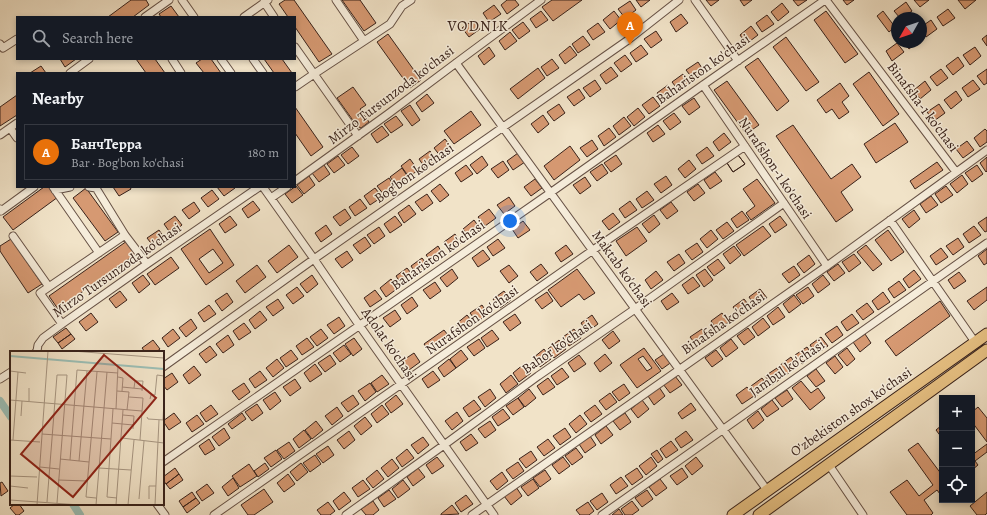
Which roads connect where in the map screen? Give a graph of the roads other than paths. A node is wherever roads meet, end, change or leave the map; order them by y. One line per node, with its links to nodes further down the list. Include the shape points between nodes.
1 (169, 0): 11 (street)
2 (182, 0): 12 (street)
3 (336, 0): 16 (street)
4 (410, 0): 10 (street)
5 (541, 0): 24 (street, Mirzo Tursunzoda ko'chasi)
6 (679, 0): 33 (street, Bog'bon ko'chasi, via 628,40)
7 (694, 0): 23 (street)
8 (825, 0): 23 (street, Bahariston ko'chasi); 40 (street, Binafsha-1 ko'chasi)
9 (266, 1): 13 (street); 14 (street)
10 (400, 3): 16 (street, via 390,24)
11 (146, 16)
12 (193, 16)
13 (245, 16)
14 (274, 16)
15 (16, 40): 17 (street, via 3,48)
16 (364, 41): 29 (street)
17 (0, 44)
18 (296, 48): 29 (street)
19 (88, 60): 25 (street)
20 (173, 60): 26 (street)
21 (222, 60): 27 (street)
22 (254, 60): 28 (street)
23 (738, 61): 30 (street, Bahariston ko'chasi)
24 (456, 63): 33 (street, Maktab ko'chasi); 36 (street, Mirzo Tursunzoda ko'chasi)
25 (71, 72)
26 (181, 72)
27 (230, 72)
28 (262, 72)
29 (314, 74): 31 (street); 36 (street)
30 (703, 85): 38 (street, Nurafshon-1 ko'chasi); 48 (street, Bahariston ko'chasi)
31 (296, 87)
32 (16, 124): 34 (street)
33 (503, 127): 48 (street, Maktab ko'chasi); 58 (street, Bog'bon ko'chasi)
34 (10, 128): 35 (street); 37 (street)
35 (0, 135)
36 (358, 136): 41 (street, Mirzo Tursunzoda ko'chasi)
37 (16, 137)
38 (745, 146): 50 (street, Nurafshon-1 ko'chasi); 56 (street, Nurafshon ko'chasi)
39 (987, 150): 40 (street, Binafsha ko'chasi)
40 (956, 172): 52 (street, Binafsha ko'chasi)
41 (296, 180)
42 (33, 188): 51 (street)
43 (95, 188): 53 (street)
44 (258, 188): 59 (street, Mirzo Tursunzoda ko'chasi)
45 (264, 188): 49 (street, Adolat ko'chasi)
46 (286, 188): 49 (street)
47 (54, 189): 57 (street)
48 (550, 193): 56 (street, Maktab ko'chasi); 65 (street, Bahariston ko'chasi)
49 (271, 198): 58 (street, Adolat ko'chasi)
50 (784, 203): 60 (street, Nurafshon-1 ko'chasi); 63 (street, Bahor ko'chasi)
51 (0, 210)
52 (890, 220): 60 (street, Binafsha ko'chasi); 61 (street)
53 (125, 235): 57 (street); 59 (street)
54 (13, 236): 62 (street)
55 (987, 243): 61 (street, Jambul ko'chasi)
56 (593, 250): 63 (street, Maktab ko'chasi); 74 (street, Nurafshon ko'chasi)
57 (99, 253): 62 (street)
58 (314, 259): 65 (street, Adolat ko'chasi); 70 (street, Bog'bon ko'chasi)
59 (147, 264): 64 (street, Mirzo Tursunzoda ko'chasi)
60 (827, 266): 71 (street, Binafsha ko'chasi)
61 (933, 282): 67 (street); 75 (street, Jambul ko'chasi)
62 (49, 287): 64 (street, via 40,293)
63 (635, 309): 71 (street, Maktab ko'chasi); 76 (street, Bahor ko'chasi)
64 (62, 324): 69 (street, Mirzo Tursunzoda ko'chasi, via 43,338 38,344)
65 (359, 325): 74 (street, Adolat ko'chasi); 77 (street, Bahariston ko'chasi)
66 (987, 334): 67 (main road, O'zbekiston shox ko'chasi)
67 (975, 342): 79 (main road, O'zbekiston shox ko'chasi)
68 (987, 350): 78 (main road, O'zbekiston shox ko'chasi)
69 (37, 351)
70 (164, 366)
71 (679, 369): 75 (street, Maktab ko'chasi); 81 (street, Binafsha ko'chasi)
72 (10, 373): 73 (street)
73 (0, 379)
74 (402, 385): 76 (street, Adolat ko'chasi); 83 (street, Nurafshon ko'chasi)
75 (723, 429): 79 (street, Maktab ko'chasi); 87 (street, Jambul ko'chasi)
76 (444, 445): 81 (street, Adolat ko'chasi); 84 (street, Bahor ko'chasi)
77 (164, 461)
78 (829, 465): 89 (main road, O'zbekiston shox ko'chasi); 90 (street)
79 (767, 490): 88 (main road, O'zbekiston shox ko'chasi)
80 (158, 505): 82 (street)
81 (487, 505): 85 (street, Binafsha ko'chasi); 86 (street, Adolat ko'chasi)
82 (165, 515)
83 (214, 515)
84 (346, 515)
85 (472, 515)
86 (494, 515)
87 (602, 515)
88 (732, 515)
89 (759, 515)
90 (863, 515)

